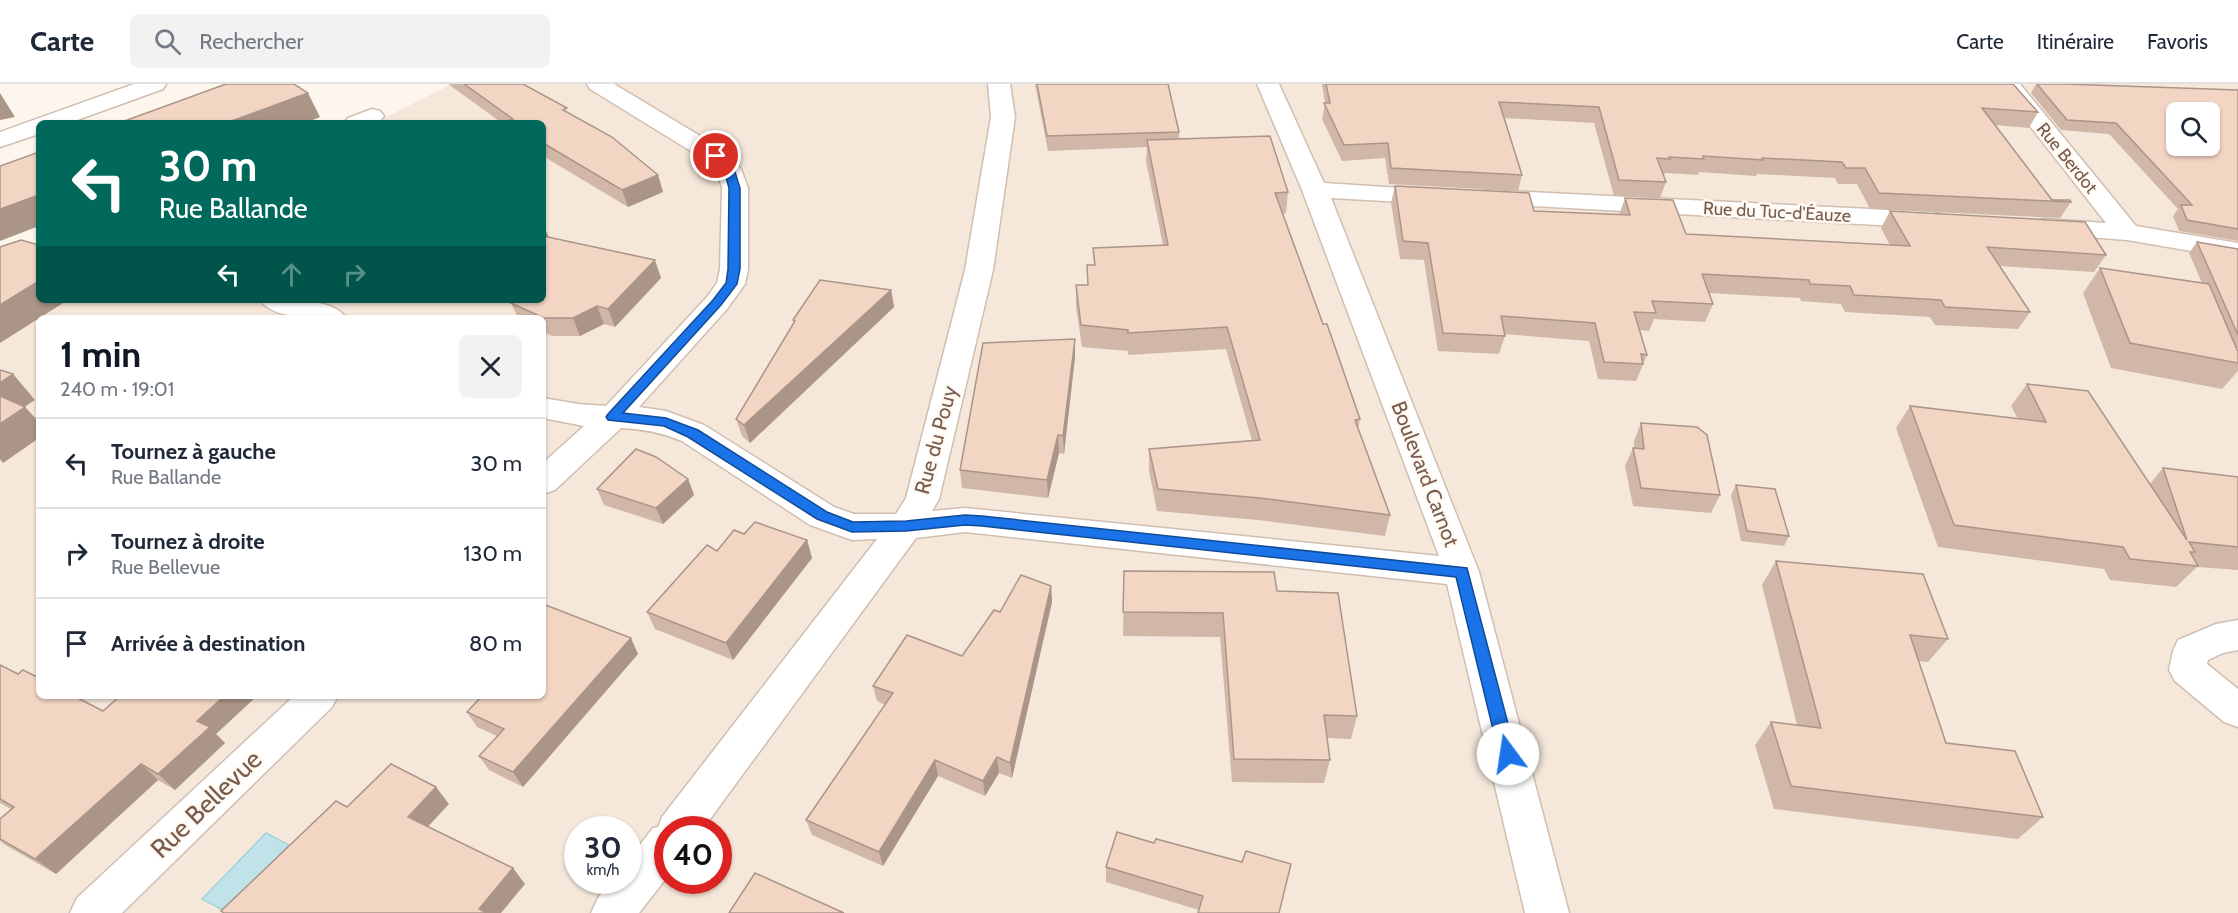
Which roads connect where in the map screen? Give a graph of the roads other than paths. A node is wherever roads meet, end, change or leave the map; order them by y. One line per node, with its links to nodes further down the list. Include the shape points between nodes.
1 (155, 84): 6 (street)
2 (598, 84): 17 (street, via 716,156 729,169 735,188 731,284)
3 (999, 84): 19 (street, Rue du Pouy, via 1003,117 979,270 922,499)
4 (1268, 84): 9 (street, Boulevard Carnot)
5 (2008, 84): 12 (street, Rue Berdot)
6 (55, 120)
7 (36, 127): 8 (street)
8 (0, 140)
9 (1315, 190): 10 (street, Rue du Tuc-d'Éauze); 20 (street, Boulevard Carnot)
10 (1952, 221)
11 (2022, 225): 12 (street)
12 (2127, 232): 13 (street)
13 (2238, 251)
14 (284, 303): 15 (street)
15 (322, 315)
16 (546, 409): 17 (street, via 578,416)
17 (613, 417): 18 (street); 19 (street, via 666,422 693,434 822,516 852,527)
18 (546, 479)
19 (906, 526): 20 (street, via 965,520 1016,524); 24 (street, Rue du Pouy)
20 (1462, 572): 28 (street, Boulevard Carnot)
21 (2238, 635): 23 (street, via 2216,639 2191,651 2188,670)
22 (316, 699): 26 (street, Rue Bellevue)
23 (2238, 711)
24 (688, 816)
25 (654, 860): 27 (street)
26 (92, 913)
27 (614, 913)
28 (1547, 913)

